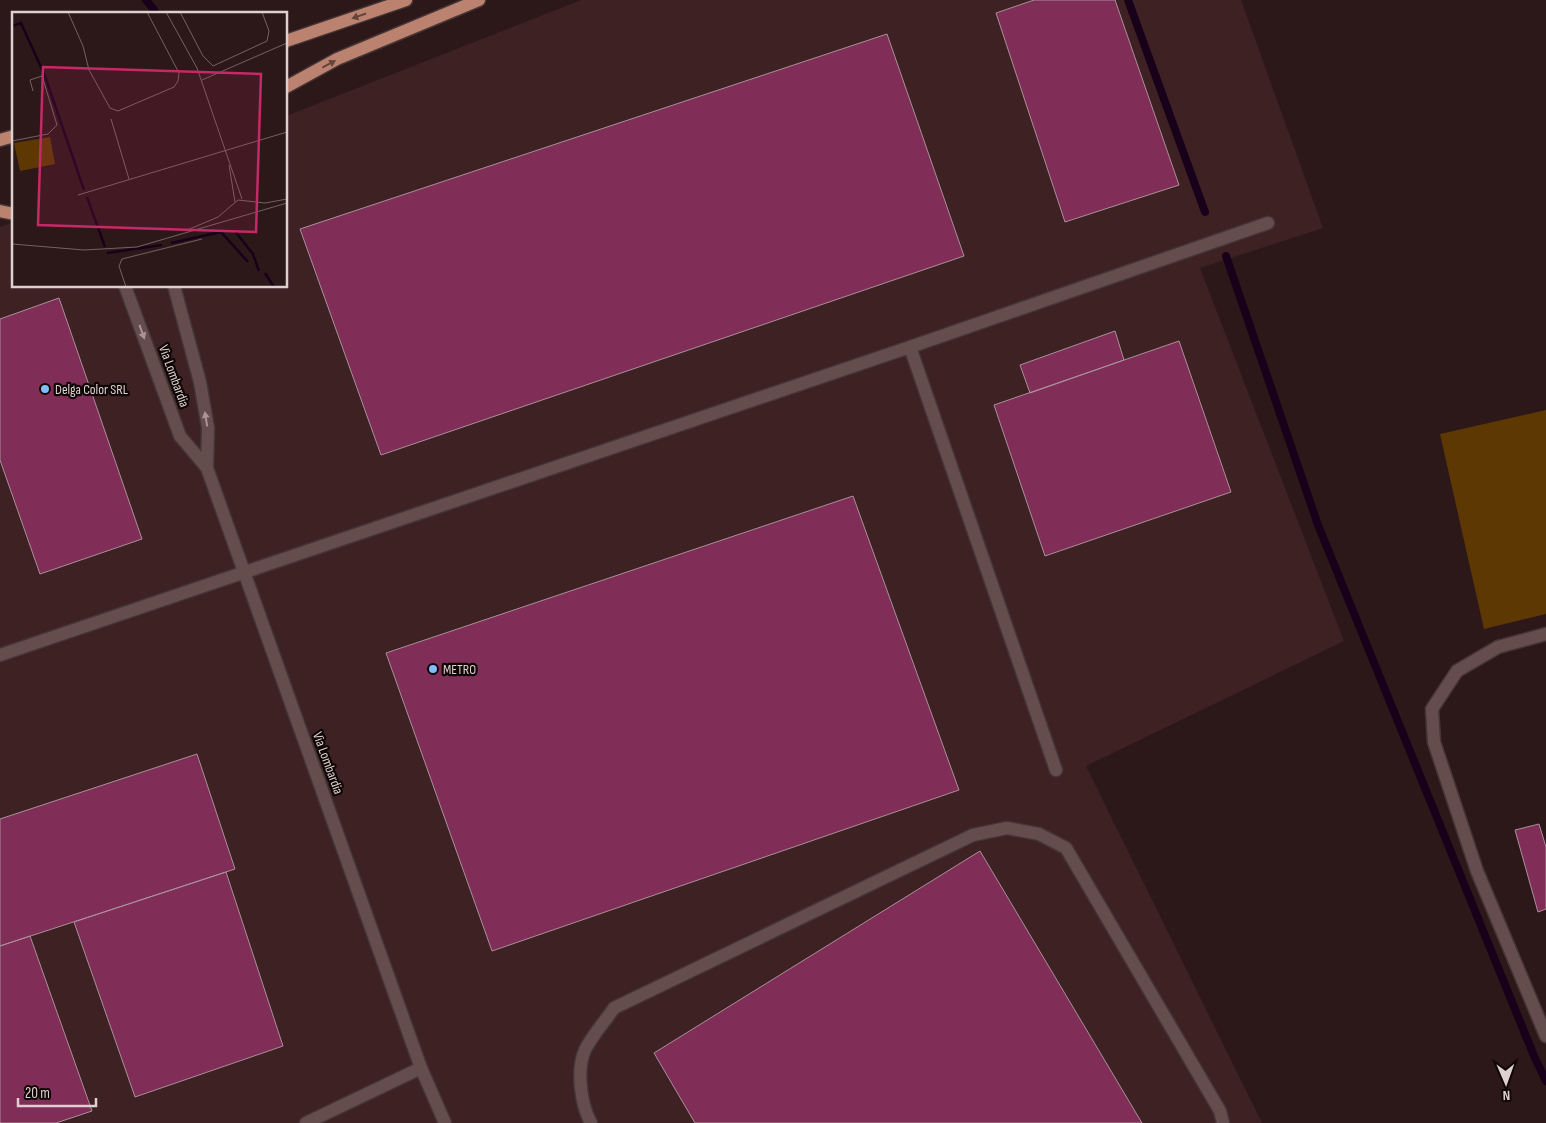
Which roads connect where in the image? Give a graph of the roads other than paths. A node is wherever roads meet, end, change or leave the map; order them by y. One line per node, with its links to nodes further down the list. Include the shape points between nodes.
1 (406, 0): 3 (main road, one-way to 3)
2 (479, 0): 4 (main road, one-way to 2, via 337,59)
3 (288, 40)
4 (288, 86)
5 (1268, 223): 8 (street)
6 (126, 288): 9 (street, Via Lombardia, one-way to 9, via 180,436)
7 (175, 288): 9 (street, Via Lombardia, one-way to 7, via 208,428 200,382)
8 (910, 347): 10 (street); 13 (street)
9 (207, 468): 10 (street, Via Lombardia)
10 (244, 574): 12 (street); 15 (street, Via Lombardia)
11 (1546, 634): 14 (street, via 1498,647 1457,671 1432,709 1434,742 1477,871)
12 (0, 655)
13 (1056, 770)
14 (1546, 1036)
15 (421, 1068): 16 (street); 17 (street, Via Lombardia)
16 (306, 1123)
17 (445, 1123)
18 (591, 1123): 19 (street, via 584,1111 580,1080 585,1051 614,1008 973,835 1007,828 1039,834 1066,848 1220,1111)
19 (1224, 1123)

